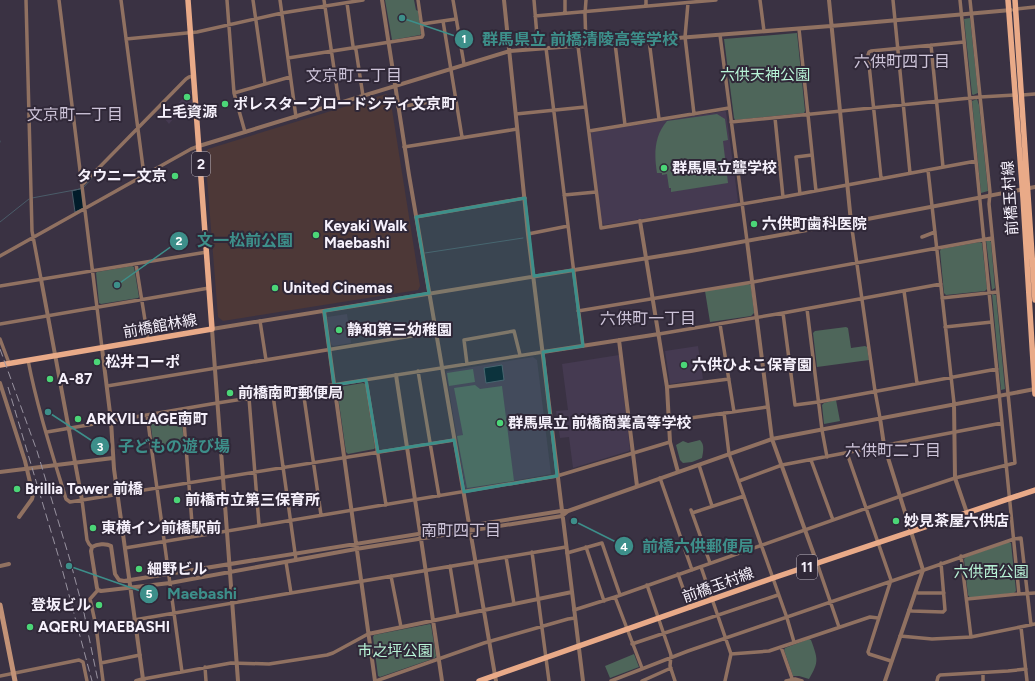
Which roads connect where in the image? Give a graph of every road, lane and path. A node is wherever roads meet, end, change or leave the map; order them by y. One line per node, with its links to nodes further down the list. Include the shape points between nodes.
1 (26, 0): 134 (street)
2 (59, 0): 113 (street)
3 (121, 0): 53 (street)
4 (188, 0): 50 (main road, 前橋館林線 / 2)
5 (227, 0): 45 (street)
6 (252, 0): 41 (street)
7 (280, 0): 37 (street)
8 (324, 0): 30 (street)
9 (363, 0): 28 (street)
10 (382, 0): 55 (street)
11 (418, 0): 46 (street)
12 (453, 0): 42 (street)
13 (504, 0): 66 (street)
14 (534, 0): 40 (street)
15 (565, 0): 36 (street)
16 (586, 0): 35 (street)
17 (646, 0): 31 (street)
18 (712, 0): 19 (street); 29 (street)
19 (716, 0)
20 (760, 0): 49 (street)
21 (829, 0): 47 (street)
22 (893, 0): 43 (street)
23 (960, 0): 39 (street)
24 (970, 0): 38 (street)
25 (1008, 0): 34 (main road, 前橋玉村線)
26 (1015, 0): 33 (main road, 前橋玉村線)
27 (674, 2): 29 (street); 31 (street)
28 (347, 3): 30 (street); 61 (street)
29 (688, 3): 52 (street)
30 (325, 6): 37 (street); 65 (street)
31 (646, 6): 35 (street)
32 (1035, 7): 33 (street)
33 (1016, 9): 34 (street); 77 (main road, 前橋玉村線)
34 (1009, 10): 38 (street); 76 (main road, 前橋玉村線)
35 (585, 11): 36 (street); 58 (street)
36 (565, 12): 40 (street)
37 (282, 13): 41 (street); 67 (street)
38 (972, 14): 39 (street); 79 (street)
39 (962, 15): 43 (street); 57 (street)
40 (535, 16): 62 (street)
41 (255, 19): 45 (street); 72 (street)
42 (456, 19): 44 (street); 68 (street)
43 (894, 20): 47 (street); 64 (street)
44 (444, 21): 46 (street); 69 (street)
45 (229, 24): 50 (street); 74 (street)
46 (422, 24): 55 (street, via 422,37)
47 (832, 26): 48 (street); 90 (street)
48 (799, 29): 49 (street); 93 (street)
49 (764, 31): 51 (street)
50 (191, 32): 53 (street); 70 (main road, 前橋館林線 / 2)
51 (720, 35): 52 (street); 87 (street)
52 (685, 37): 54 (street); 92 (street)
53 (126, 39): 99 (street)
54 (650, 40): 56 (street); 96 (street)
55 (388, 42): 61 (street); 73 (street)
56 (615, 42): 58 (street); 98 (street)
57 (964, 42): 59 (street); 81 (street)
58 (586, 45): 60 (street)
59 (931, 45): 64 (street); 82 (street)
60 (578, 46): 63 (street); 86 (street)
61 (354, 47): 65 (street); 78 (street)
62 (538, 48): 63 (street); 66 (street)
63 (546, 48): 89 (street)
64 (897, 48): 84 (street); 88 (street, via 871,51 868,54)
65 (331, 51): 67 (street); 83 (street)
66 (510, 51): 68 (street); 91 (street)
67 (288, 58): 71 (street)
68 (464, 64): 69 (street)
69 (451, 68): 73 (street); 80 (street)
70 (194, 76): 99 (street, via 186,79); 104 (main road, 前橋館林線 / 2)
71 (290, 77): 72 (street); 94 (street)
72 (265, 84): 74 (street)
73 (395, 86): 78 (street); 85 (street)
74 (234, 93): 102 (street)
75 (1035, 94): 77 (street)
76 (1014, 95): 79 (street); 116 (main road, 前橋玉村線)
77 (1022, 95): 116 (main road, 前橋玉村線)
78 (363, 96): 83 (street)
79 (980, 97): 81 (street); 121 (street, via 990,192)
80 (456, 98): 85 (street); 103 (street)
81 (970, 98): 82 (street); 107 (street)
82 (936, 102): 84 (street); 108 (street)
83 (339, 103): 94 (street)
84 (903, 105): 88 (street); 110 (street)
85 (398, 107): 105 (street)
86 (585, 107): 89 (street); 101 (street)
87 (729, 108): 92 (street); 97 (street)
88 (874, 108): 90 (street); 112 (street)
89 (553, 110): 91 (street); 120 (street)
90 (840, 111): 93 (street); 114 (street)
91 (516, 114): 100 (street)
92 (694, 114): 96 (street)
93 (808, 114): 95 (street); 106 (street)
94 (296, 117): 102 (street)
95 (775, 118): 97 (street); 122 (street)
96 (659, 119): 98 (street)
97 (731, 122): 125 (street)
98 (625, 125): 101 (street)
99 (138, 127): 111 (street); 113 (street)
100 (518, 129): 103 (street); 123 (street)
101 (588, 131): 118 (street)
102 (245, 132): 104 (street)
103 (462, 137): 105 (street)
104 (199, 146): 111 (street); 141 (main road, 前橋館林線 / 2)
105 (404, 147): 128 (street)
106 (812, 155): 117 (street); 119 (street, via 796,157)
107 (976, 161): 108 (street); 124 (street)
108 (943, 167): 109 (street)
109 (928, 170): 110 (street); 126 (street)
110 (910, 173): 112 (street)
111 (144, 174): 127 (street)
112 (881, 178): 114 (street)
113 (83, 184): 127 (street)
114 (847, 185): 117 (street); 130 (street)
115 (1035, 187): 116 (street)
116 (1025, 189): 121 (street); 139 (main road, 前橋玉村線); 208 (main road, 前橋玉村線)
117 (816, 191): 119 (street)
118 (596, 192): 120 (street); 129 (street, via 601,228)
119 (800, 194): 122 (street)
120 (564, 195): 131 (street)
121 (988, 196): 124 (street); 136 (street)
122 (783, 197): 125 (street)
123 (525, 198): 128 (street); 133 (street)
124 (980, 198): 126 (street); 137 (street)
125 (742, 204): 129 (street); 138 (street)
126 (932, 207): 130 (street); 132 (street)
127 (84, 208): 134 (street); 147 (street)
128 (416, 217): 157 (street)
129 (640, 221): 143 (street)
130 (851, 222): 138 (street); 144 (street)
131 (568, 226): 133 (street); 146 (street)
132 (935, 232): 135 (street); 140 (street)
133 (528, 234): 148 (street)
134 (33, 237): 142 (street); 149 (street)
135 (922, 237)
136 (992, 238): 137 (street); 156 (street)
137 (984, 239): 140 (street); 158 (street)
138 (747, 241): 143 (street); 150 (street)
139 (1033, 242): 151 (main road, 前橋玉村線)
140 (937, 248): 144 (street); 152 (street)
141 (207, 252): 145 (street); 154 (main road, 前橋館林線 / 2)
142 (0, 256)
143 (646, 258): 146 (street); 159 (street)
144 (857, 263): 150 (street); 161 (street)
145 (136, 264): 147 (street); 162 (street)
146 (573, 270): 148 (street); 167 (street)
147 (92, 271): 149 (street); 164 (street)
148 (534, 276): 157 (street); 185 (street)
149 (41, 279): 153 (street); 169 (street)
150 (753, 282): 159 (street); 170 (street)
151 (1034, 282): 163 (main road, 前橋玉村線)
152 (940, 284): 155 (street); 160 (street)
153 (0, 286)
154 (209, 288): 162 (street); 176 (main road, 前橋館林線 / 2)
155 (904, 291): 161 (street); 201 (street)
156 (997, 292): 158 (street); 209 (street)
157 (429, 293): 166 (street); 177 (street)
158 (989, 293): 160 (street); 172 (street)
159 (653, 298): 167 (street); 178 (street)
160 (942, 298): 175 (street)
161 (862, 299): 165 (street); 207 (street)
162 (141, 300): 164 (street); 180 (street)
163 (1035, 300)
164 (97, 307): 169 (street); 183 (street)
165 (807, 309): 168 (street); 213 (street)
166 (324, 311): 171 (street); 184 (street)
167 (578, 311): 182 (street)
168 (783, 313): 170 (street); 213 (street, via 795,405)
169 (47, 315): 173 (street); 187 (street)
170 (757, 317): 174 (street); 216 (street)
171 (260, 321): 176 (street); 189 (street)
172 (992, 322): 175 (street); 195 (street)
173 (0, 324)
174 (720, 324): 178 (street); 199 (street)
175 (945, 327): 198 (street)
176 (212, 329): 180 (main road, 前橋館林線); 193 (street)
177 (436, 332): 184 (street); 194 (street)
178 (658, 334): 181 (street); 205 (street)
179 (0, 339): 190 (street)
180 (148, 339): 183 (main road, 前橋館林線)
181 (619, 340): 182 (street); 236 (street)
182 (583, 346): 185 (street)
183 (102, 348): 187 (main road, 前橋館林線); 204 (street)
184 (329, 349): 189 (street); 203 (street)
185 (543, 352): 186 (street); 254 (street)
186 (520, 355): 191 (street); 191 (street, via 514,331 470,338 464,340)
187 (55, 356): 188 (main road, 前橋館林線); 225 (street)
188 (28, 360): 190 (main road, 前橋館林線); 227 (street)
189 (266, 360): 193 (street)
190 (9, 363): 192 (main road, 前橋館林線)
191 (467, 364): 194 (street)
192 (0, 365)
193 (216, 368): 204 (street); 214 (street)
194 (442, 368): 196 (street); 230 (street)
195 (996, 369): 198 (street); 211 (street)
196 (418, 371): 197 (street); 232 (street)
197 (396, 375): 200 (street); 234 (street)
198 (952, 376): 201 (street); 215 (street)
199 (729, 379): 205 (street); 218 (street)
200 (366, 380): 203 (street); 235 (street)
201 (917, 383): 207 (street)
202 (0, 384): 250 (street)
203 (334, 385): 206 (street); 239 (street)
204 (107, 386): 222 (street)
205 (667, 387): 223 (street)
206 (303, 390): 210 (street); 244 (street)
207 (875, 391): 213 (street); 221 (street)
208 (1035, 391): 209 (street)
209 (1007, 393): 211 (street); 248 (street, via 1015,463)
210 (273, 394): 212 (street); 249 (street)
211 (1000, 395): 215 (street); 224 (street)
212 (249, 398): 214 (street); 252 (street)
213 (818, 402): 226 (street)
214 (218, 403): 217 (street); 255 (street)
215 (954, 403): 221 (street); 228 (street)
216 (767, 407): 218 (street); 229 (street)
217 (183, 409): 220 (street); 259 (street)
218 (734, 412): 219 (street)
219 (724, 413): 223 (street); 237 (street)
220 (147, 415): 222 (street); 261 (street)
221 (880, 418): 226 (street); 233 (street)
222 (111, 421): 225 (street); 241 (street)
223 (669, 421): 231 (street)
224 (1002, 423): 228 (street); 248 (street)
225 (68, 428): 227 (street); 243 (street)
226 (822, 429): 229 (street); 240 (street)
227 (46, 432): 245 (street)
228 (955, 432): 233 (street); 257 (street)
229 (772, 439): 237 (street); 247 (street)
230 (454, 440): 232 (street); 263 (street)
231 (670, 442): 236 (street); 253 (street)
232 (430, 444): 234 (street); 265 (street)
233 (884, 446): 240 (street); 267 (street)
234 (407, 447): 235 (street); 270 (street)
235 (378, 452): 239 (street); 271 (street)
236 (632, 453): 254 (street); 260 (street)
237 (729, 454): 246 (street); 258 (street)
238 (848, 456): 273 (street)
239 (344, 457): 244 (street); 274 (street)
240 (827, 457): 242 (street)
241 (113, 458): 243 (street); 264 (street)
242 (811, 460): 247 (street); 282 (street)
243 (75, 462): 245 (street); 269 (street)
244 (314, 462): 249 (street); 278 (street)
245 (56, 464): 250 (street); 269 (street, via 68,502)
246 (699, 465): 253 (street); 272 (street)
247 (782, 465): 258 (street); 285 (street)
248 (1006, 465): 257 (street); 268 (street)
249 (283, 467): 252 (street); 281 (street)
250 (26, 469): 251 (street); 280 (street, via 33,495)
251 (0, 472)
252 (255, 472): 255 (street); 283 (street)
253 (678, 472): 256 (street)
254 (557, 476): 263 (street); 275 (street)
255 (223, 477): 259 (street); 286 (street)
256 (660, 478): 260 (street); 317 (street)
257 (955, 478): 267 (street); 277 (street)
258 (739, 480): 266 (street)
259 (189, 483): 261 (street); 289 (street)
260 (637, 486): 276 (street)
261 (157, 488): 264 (street); 292 (street)
262 (1035, 490): 268 (main road, 前橋玉村線 / 11)
263 (464, 492): 265 (street); 284 (street)
264 (117, 494): 269 (street); 299 (street)
265 (439, 496): 270 (street)
266 (744, 496): 272 (street); 294 (street)
267 (901, 496): 273 (street); 288 (street)
268 (1009, 499): 277 (main road, 前橋玉村線 / 11); 291 (street)
269 (82, 500): 295 (street, via 88,542)
270 (415, 500): 271 (street); 290 (street)
271 (386, 505): 274 (street)
272 (712, 506): 311 (street, via 692,512)
273 (867, 509): 282 (street); 293 (street)
274 (351, 510): 278 (street); 296 (street)
275 (561, 510): 276 (street); 279 (street); 284 (street)
276 (568, 511): 279 (street)
277 (967, 513): 288 (main road, 前橋玉村線 / 11)
278 (321, 515): 281 (street)
279 (562, 516): 287 (street); 297 (street)
280 (19, 517)
281 (290, 520): 283 (street); 302 (street)
282 (833, 520): 285 (street)
283 (259, 525): 286 (street)
284 (469, 526): 287 (street); 290 (street)
285 (806, 529): 294 (street); 308 (street)
286 (227, 530): 289 (street); 312 (street)
287 (470, 531): 290 (street); 307 (street)
288 (911, 532): 293 (main road, 前橋玉村線 / 11); 318 (street)
289 (193, 536): 292 (street)
290 (421, 536): 296 (street); 316 (street)
291 (1014, 539): 303 (street); 336 (street); 337 (street, via 1021,538)
292 (164, 541): 299 (street); 320 (street)
293 (878, 543): 308 (main road, 前橋玉村線 / 11); 324 (street)
294 (761, 545): 311 (street); 323 (street)
295 (92, 547): 325 (street, via 106,544 111,546 116,576 120,581); 330 (street)
296 (356, 547): 302 (street); 305 (street); 326 (street)
297 (566, 547): 300 (street); 301 (street)
298 (586, 547): 301 (street); 338 (street, via 602,543); 344 (street)
299 (125, 548): 325 (street)
300 (532, 552): 304 (street); 341 (street)
301 (567, 553): 332 (street)
302 (295, 554): 305 (street); 312 (street)
303 (961, 556): 309 (street); 342 (street)
304 (506, 557): 307 (street); 347 (street)
305 (296, 560): 306 (street)
306 (286, 562): 319 (street); 331 (street)
307 (476, 562): 314 (street); 350 (street)
308 (817, 563): 323 (main road, 前橋玉村線 / 11); 345 (street)
309 (940, 563): 318 (street); 334 (street)
310 (9, 564): 313 (street)
311 (710, 564): 315 (street)
312 (230, 565): 319 (street); 320 (street)
313 (0, 566)
314 (450, 566): 316 (street); 354 (street)
315 (701, 566): 317 (street); 343 (street)
316 (426, 570): 322 (street); 361 (street)
317 (692, 570): 321 (street)
318 (923, 570): 324 (street); 333 (street)
319 (230, 572): 327 (street); 346 (street)
320 (169, 574): 325 (street); 327 (street)
321 (678, 574): 328 (street); 349 (street)
322 (391, 576): 326 (street); 364 (street)
323 (773, 578): 339 (street); 343 (main road, 前橋玉村線 / 11)
324 (891, 580): 345 (street); 358 (street)
325 (129, 581): 329 (street)
326 (361, 581): 331 (street); 369 (street)
327 (170, 583): 329 (street); 353 (street)
328 (647, 585): 338 (street); 359 (street)
329 (130, 588): 330 (street); 360 (street)
330 (98, 590): 385 (street, via 90,599)
331 (291, 592): 346 (street)
332 (572, 592): 341 (street); 351 (street)
333 (916, 592): 334 (street); 352 (street)
334 (944, 593): 352 (street, via 944,612)
335 (1035, 593): 337 (street)
336 (1020, 594): 337 (street); 342 (street)
337 (1027, 594): 363 (street)
338 (620, 595): 340 (street)
339 (778, 595): 355 (street); 357 (street)
340 (615, 597): 344 (street); 368 (street)
341 (538, 599): 347 (street); 365 (street)
342 (967, 599): 372 (street)
343 (712, 600): 349 (main road, 前橋玉村線 / 11); 355 (street)
344 (604, 601): 351 (street)
345 (830, 602): 357 (street); 366 (street)
346 (233, 604): 353 (street); 386 (street)
347 (514, 604): 350 (street)
348 (0, 605): 362 (main road)
349 (690, 608): 359 (main road, 前橋玉村線 / 11)
350 (484, 609): 354 (street); 374 (street)
351 (574, 610): 356 (street)
352 (909, 610): 371 (street)
353 (173, 614): 360 (street); 391 (street)
354 (458, 615): 361 (street)
355 (718, 615): 370 (street); 373 (street)
356 (575, 618): 365 (street); 377 (street)
357 (787, 618): 373 (street); 375 (street)
358 (878, 618): 366 (street, via 870,616); 384 (street, via 868,652)
359 (658, 619): 368 (main road, 前橋玉村線 / 11); 370 (street)
360 (134, 620): 380 (street)
361 (433, 620): 364 (street); 383 (street)
362 (2, 624): 392 (main road)
363 (1033, 624): 367 (street)
364 (401, 627): 369 (street)
365 (542, 627): 374 (street); 382 (street)
366 (839, 627): 375 (street)
367 (1021, 627): 372 (street); 390 (street)
368 (627, 629): 376 (street); 377 (main road, 前橋玉村線 / 11)
369 (368, 634): 386 (street, via 327,655 269,664); 404 (street)
370 (664, 634): 376 (street); 381 (street)
371 (900, 636): 372 (street); 384 (street)
372 (971, 637)
373 (725, 638): 379 (street); 381 (street)
374 (489, 642): 383 (street); 395 (street)
375 (794, 642): 378 (street)
376 (632, 644): 388 (street)
377 (580, 646): 382 (main road, 前橋玉村線 / 11); 408 (street)
378 (781, 647): 379 (street, via 763,652); 397 (street)
379 (731, 654): 412 (street)
380 (140, 655): 385 (street); 396 (street)
381 (671, 657): 388 (street); 389 (street)
382 (546, 658): 395 (main road, 前橋玉村線 / 11); 407 (street)
383 (438, 660): 404 (street); 405 (street)
384 (891, 661): 415 (street)
385 (101, 662): 400 (street)
386 (237, 662): 387 (street); 403 (street)
387 (205, 667): 391 (street); 402 (street)
388 (642, 668): 409 (street)
389 (671, 668): 410 (street); 411 (street)
390 (1026, 668): 393 (street); 418 (street)
391 (182, 672): 396 (street)
392 (13, 673): 394 (street); 398 (main road); 399 (street, via 79,660 82,662)
393 (983, 673): 416 (street, via 940,675); 417 (street)
394 (0, 676)
395 (496, 678): 406 (main road, 前橋玉村線 / 11)
396 (144, 680): 401 (street)
397 (793, 680): 413 (street); 414 (street)
398 (14, 681)
399 (87, 681)
400 (103, 681)
401 (136, 681)
402 (206, 681)
403 (238, 681)
404 (375, 681)
405 (442, 681)
406 (478, 681)
407 (549, 681)
408 (583, 681)
409 (612, 681)
410 (642, 681)
411 (675, 681)
412 (725, 681)
413 (786, 681)
414 (802, 681)
415 (884, 681)
416 (937, 681)
417 (983, 681)
418 (1027, 681)

